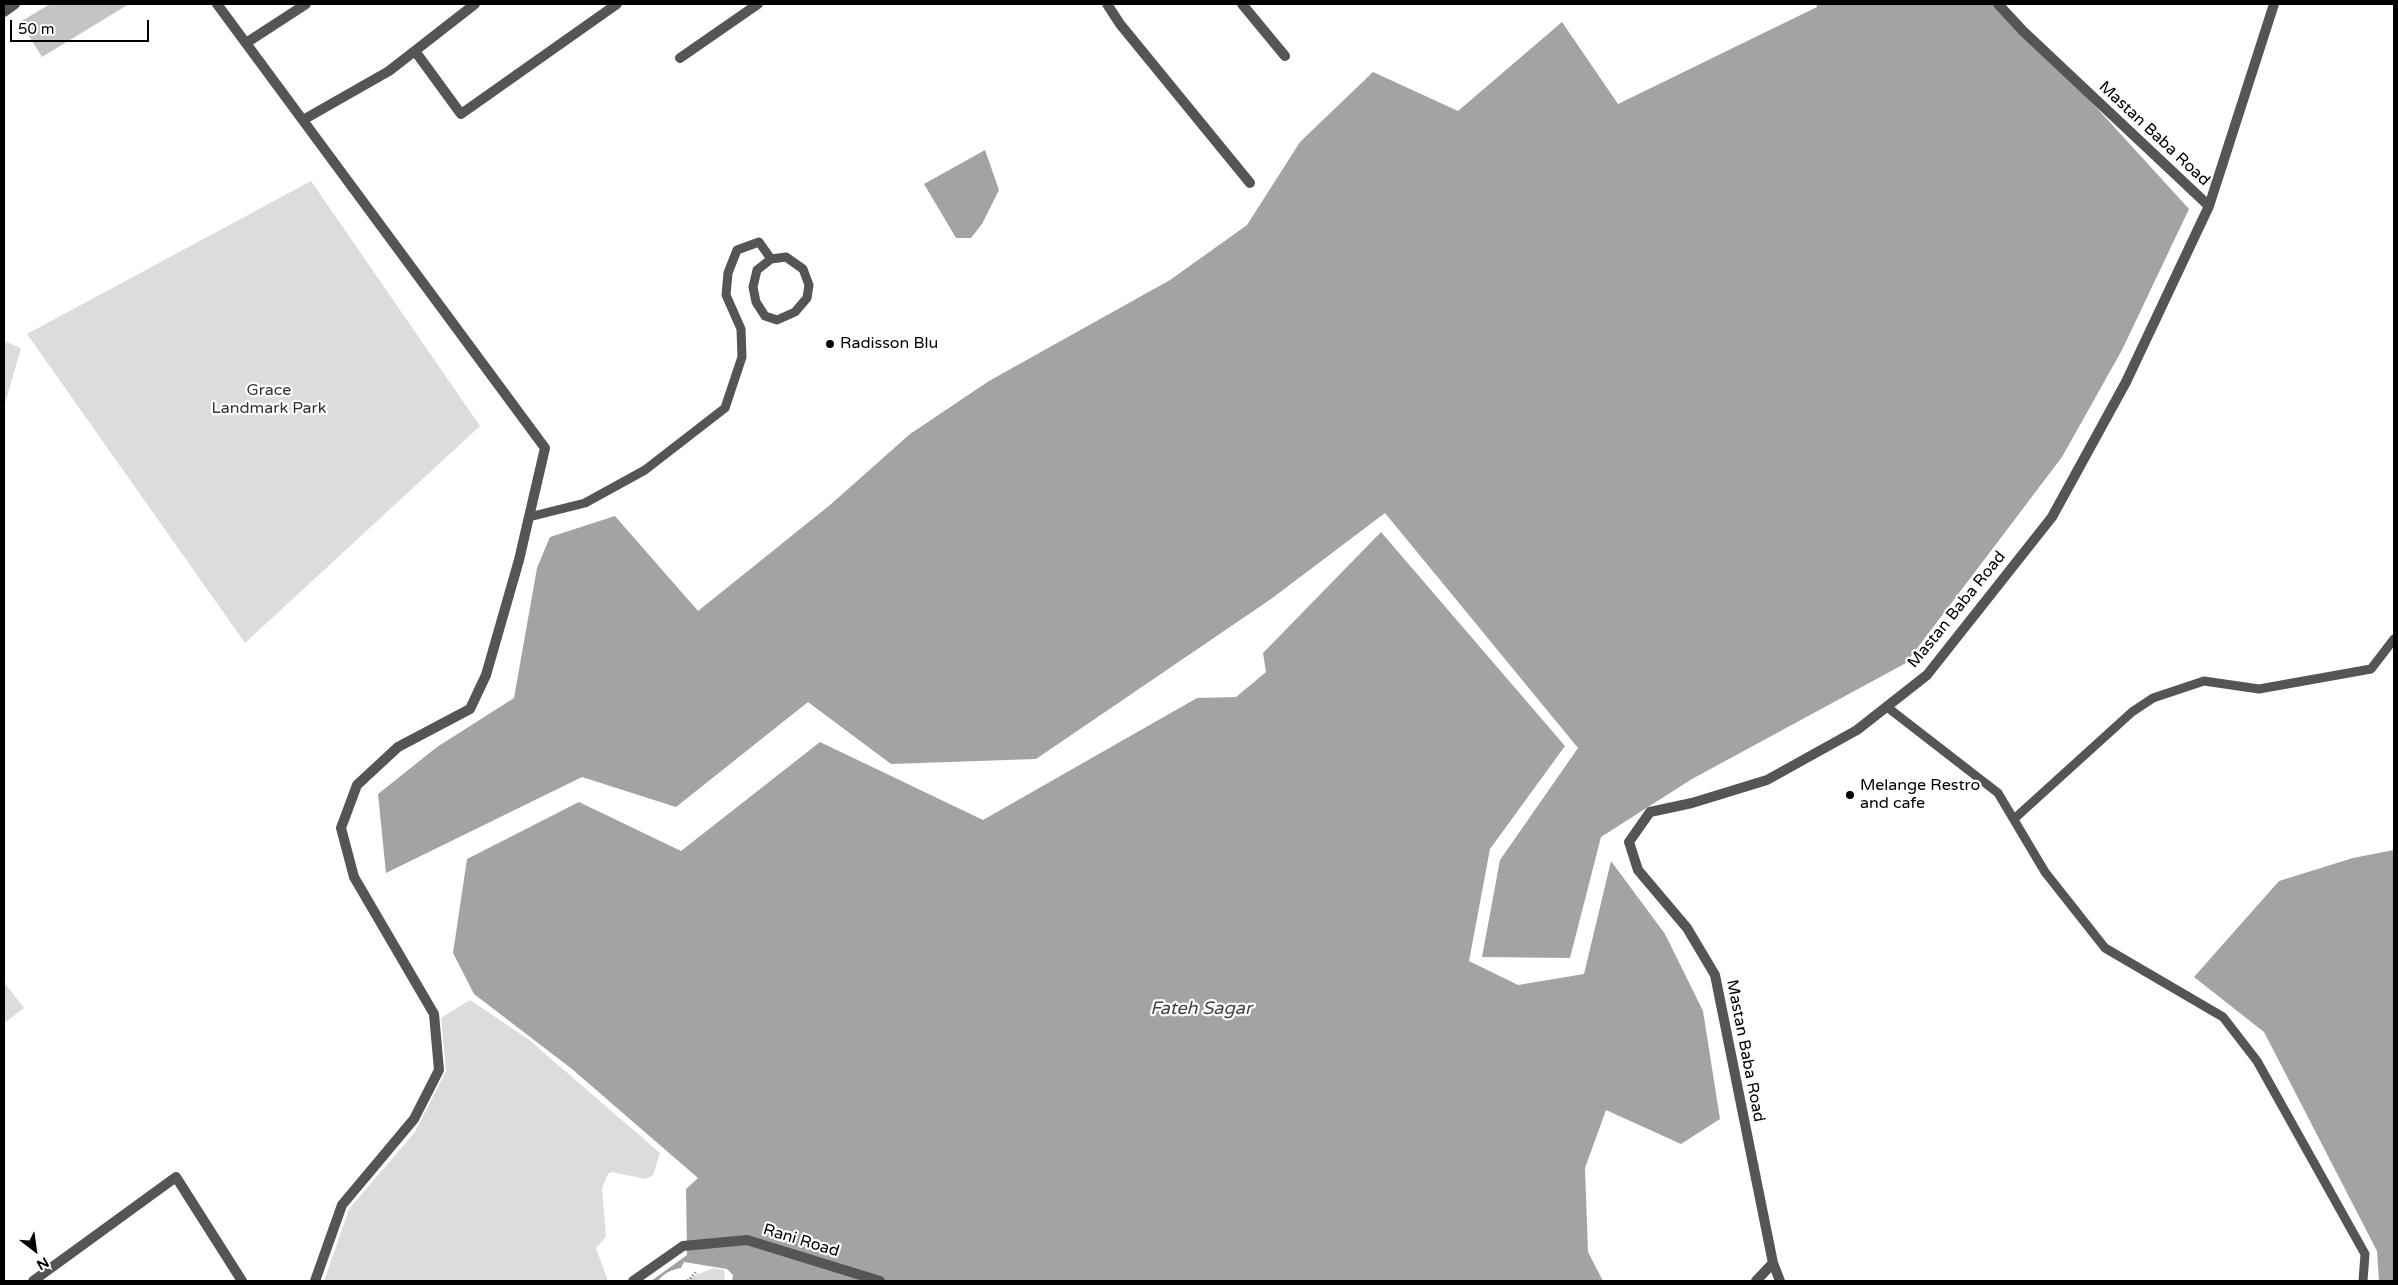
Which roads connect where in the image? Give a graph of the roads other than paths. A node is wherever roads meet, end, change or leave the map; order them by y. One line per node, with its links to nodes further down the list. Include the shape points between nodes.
1 (217, 4): 10 (street)
2 (306, 4): 10 (street)
3 (475, 4): 11 (street)
4 (617, 4): 11 (street, via 462,114)
5 (758, 4): 13 (street)
6 (1108, 4): 15 (street, via 1120,24)
7 (1242, 4): 12 (street)
8 (1998, 4): 16 (street, Mastan Baba Road)
9 (2274, 4): 16 (street)
10 (246, 43): 14 (street)
11 (415, 51): 14 (street, via 389,71)
12 (1285, 56)
13 (680, 58)
14 (303, 120): 18 (street, via 545,448)
15 (1250, 183)
16 (2209, 206): 20 (street, Mastan Baba Road, via 2126,382 2052,517 1927,675)
17 (771, 259): 17 (lane, via 786,257 803,269 809,285 807,298 795,312 777,320 765,316 756,302 753,288 757,270); 18 (lane, via 759,242 738,250 728,273 726,295 741,328 742,356 725,408 645,470 585,503)
18 (529, 517): 25 (street, via 486,675 470,709 398,747 364,778 357,785 341,828 354,877 434,1014 439,1070 414,1119 342,1205)
19 (2394, 639): 21 (lane, via 2371,669 2259,689 2204,681 2149,700)
20 (1887, 707): 21 (lane, via 1998,793); 22 (street, Mastan Baba Road, via 1856,730 1767,780 1650,812 1629,842 1638,870 1687,928 1716,975)
21 (2014, 819): 30 (lane, via 2045,872 2105,948 2223,1017 2257,1061 2364,1254)
22 (1773, 1263): 28 (street); 29 (street, Mastan Baba Road)
23 (33, 1281): 24 (street, via 176,1177)
24 (242, 1281)
25 (315, 1281)
26 (633, 1281): 27 (street, Rani Road, via 683,1246 747,1240)
27 (880, 1281)
28 (1756, 1281)
29 (1780, 1281)
30 (2363, 1281)

